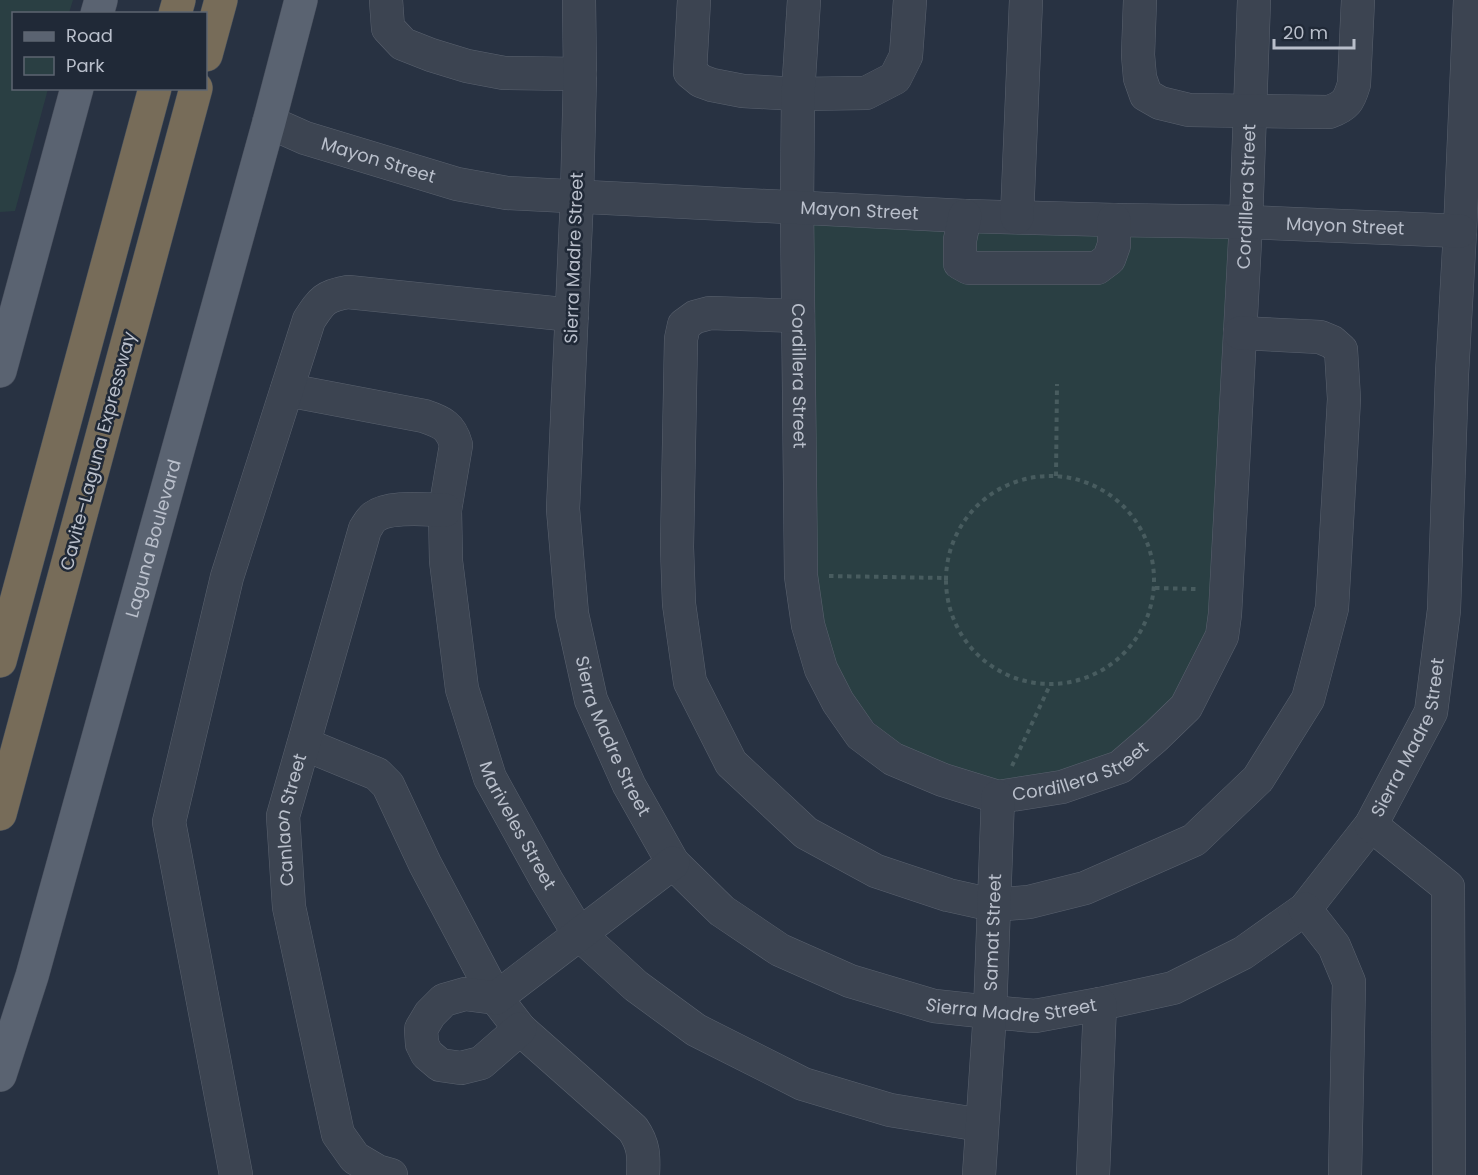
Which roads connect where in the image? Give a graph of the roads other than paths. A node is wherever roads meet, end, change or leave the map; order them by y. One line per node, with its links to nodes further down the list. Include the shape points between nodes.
1 (220, 0): 13 (highway)
2 (301, 0): 20 (main road, Laguna Boulevard)
3 (386, 0): 14 (street, via 388,28 403,44 431,55 504,73)
4 (579, 0): 14 (street, Sierra Madre Street)
5 (694, 0): 18 (street, via 690,72 701,81 730,89)
6 (804, 0): 18 (street, Cordillera Street)
7 (910, 0): 18 (street, via 906,57 895,78 866,93)
8 (1026, 0): 24 (street)
9 (1140, 0): 19 (street, via 1138,55 1146,94 1160,103 1189,110)
10 (1254, 0): 19 (street, Cordillera Street)
11 (1358, 0): 19 (street, via 1354,84 1342,108)
12 (1470, 0): 27 (street, Sierra Madre Street)
13 (207, 51)
14 (580, 74): 21 (street, Sierra Madre Street)
15 (76, 90): 31 (main road)
16 (154, 90): 34 (highway)
17 (195, 90): 37 (highway, Cavite–Laguna Expressway)
18 (798, 94): 22 (street, Cordillera Street)
19 (1250, 111): 26 (street, Cordillera Street)
20 (269, 122): 21 (street, Mayon Street, via 305,138 457,184 507,193); 47 (main road, Laguna Boulevard, via 36,965)
21 (577, 197): 22 (street, Mayon Street); 28 (street, Sierra Madre Street)
22 (797, 208): 23 (street, Mayon Street); 29 (street, Cordillera Street)
23 (965, 216): 24 (street, Mayon Street); 25 (street, via 960,263 969,268 1097,268 1109,259)
24 (1017, 218): 25 (street, Mayon Street)
25 (1114, 220): 26 (street, Mayon Street)
26 (1246, 222): 27 (street, Mayon Street); 30 (street, Cordillera Street)
27 (1460, 231): 38 (street, Sierra Madre Street, via 1444,610 1431,712)
28 (572, 315): 32 (street, via 348,292 332,295 320,303 309,320); 39 (street, Sierra Madre Street, via 563,509 572,614 591,700 629,785)
29 (798, 316): 36 (street, Cordillera Street, via 801,576 808,625 821,669 861,735 893,759); 40 (street, via 710,313 684,325 677,547 679,604 690,682 731,763 806,833 876,871)
30 (1240, 333): 36 (street, Cordillera Street, via 1222,636 1186,707 1120,767 1062,787); 40 (street, via 1320,337 1341,350 1344,399 1332,608 1308,699 1258,779 1194,840 1084,888 1029,902)
31 (0, 371)
32 (287, 390): 33 (street, Mariveles Street, via 424,416 447,426 456,445); 49 (street, via 227,577 169,822)
33 (445, 510): 35 (street, Canlaon Street, via 381,513 365,529); 42 (street, Mariveles Street, via 446,561 462,688 490,778)
34 (0, 661)
35 (304, 744): 43 (street, via 377,774 388,785); 50 (street, Canlaon Street, via 284,816 289,907 338,1134 355,1158)
36 (998, 797): 40 (street, Samat Street)
37 (0, 814)
38 (1371, 825): 41 (street, Sierra Madre Street); 55 (street, via 1448,887)
39 (673, 863): 42 (street); 45 (street, Sierra Madre Street, via 722,911 780,950 850,981 934,1006)
40 (993, 905): 45 (street, Samat Street)
41 (1305, 909): 44 (street, Sierra Madre Street, via 1243,953 1173,988); 54 (street, via 1334,946 1349,982)
42 (579, 933): 43 (street); 48 (street, Mariveles Street, via 636,986 696,1030 804,1084 890,1110)
43 (496, 998): 46 (street); 46 (street, via 465,994 444,1000 421,1029 427,1054 440,1065 461,1068 481,1063)
44 (1100, 1004): 45 (street, Sierra Madre Street, via 1035,1016); 53 (street)
45 (990, 1012): 48 (street, Samat Street)
46 (520, 1029): 51 (street, via 633,1129 641,1141)
47 (0, 1075)
48 (981, 1125): 52 (street, Samat Street)
49 (236, 1175)
50 (391, 1175)
51 (643, 1175)
52 (979, 1175)
53 (1093, 1175)
54 (1345, 1175)
55 (1449, 1175)

